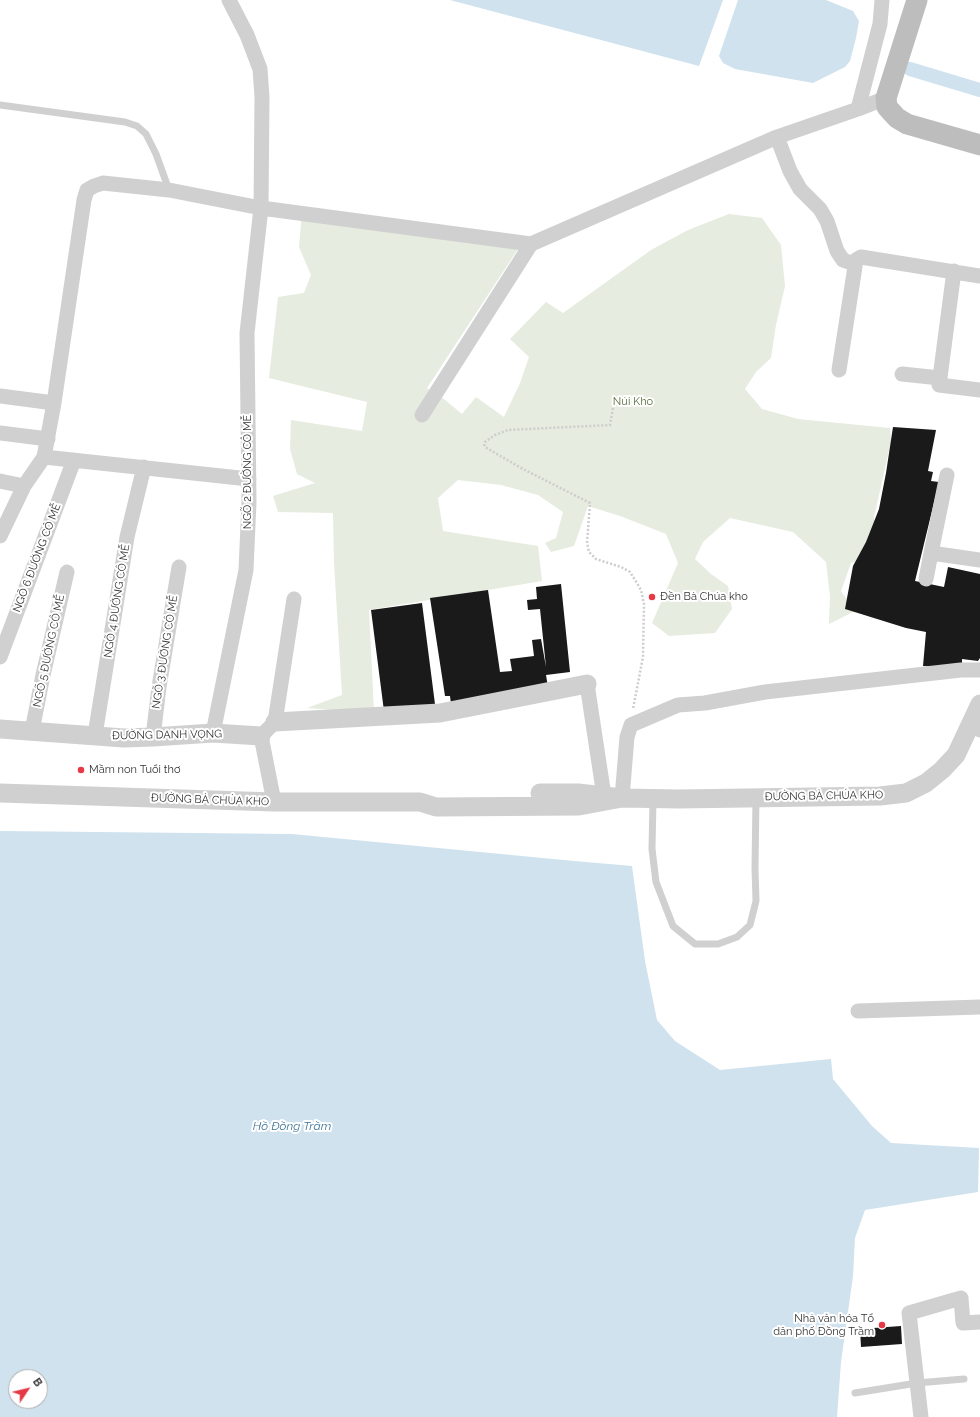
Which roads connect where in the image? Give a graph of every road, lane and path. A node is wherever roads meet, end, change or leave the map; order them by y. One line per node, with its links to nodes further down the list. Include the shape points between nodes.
1 (229, 0): 12 (street, NGÕ 2 ĐƯỜNG CÔ MỄ, via 248,35 260,69)
2 (882, 0): 5 (street)
3 (889, 0): 5 (street)
4 (917, 0): 6 (main road)
5 (880, 24): 8 (street)
6 (886, 98): 8 (street); 10 (main road, via 886,107 890,112 907,124)
7 (0, 105): 11 (lane, via 125,122 137,126 146,134)
8 (858, 110): 9 (street)
9 (777, 137): 13 (street); 14 (street, via 800,189 820,209 827,222 837,251 843,260)
10 (980, 144)
11 (169, 190): 12 (street); 22 (street, via 103,183 87,190)
12 (260, 208): 13 (street); 31 (street, NGÕ 2 ĐƯỜNG CÔ MỄ, via 247,333)
13 (531, 244): 24 (street)
14 (854, 264): 15 (street, via 861,257); 17 (street)
15 (954, 271): 16 (street); 19 (street)
16 (980, 276)
17 (839, 370)
18 (902, 374): 19 (street)
19 (940, 378): 20 (street, via 940,385)
20 (980, 390)
21 (0, 396): 22 (street)
22 (54, 403): 26 (street)
23 (613, 408): 45 (path, via 610,425 508,430 495,435 484,444 523,469 590,503 587,543 589,552 596,559 630,572 641,590 644,604 643,657)
24 (422, 415)
25 (0, 433): 26 (street)
26 (48, 439): 27 (street)
27 (44, 457): 28 (street); 33 (street)
28 (74, 460): 29 (street); 41 (street, NGÕ 6 ĐƯỜNG CÔ MỄ)
29 (144, 467): 31 (street); 51 (street, NGÕ 4 ĐƯỜNG CÔ MỄ, via 127,537)
30 (947, 475): 35 (street)
31 (249, 479): 50 (street, NGÕ 2 ĐƯỜNG CÔ MỄ, via 246,570)
32 (0, 481): 33 (street)
33 (24, 486): 34 (street)
34 (0, 536)
35 (931, 553): 36 (street); 39 (street)
36 (980, 560)
37 (179, 567): 53 (street, NGÕ 3 ĐƯỜNG CÔ MỄ, via 158,687)
38 (67, 572): 49 (street, NGÕ 5 ĐƯỜNG CÔ MỄ)
39 (926, 579)
40 (294, 599): 46 (street)
41 (0, 657)
42 (980, 670): 56 (street, via 765,692 705,703 678,705 631,725 627,737)
43 (587, 684): 46 (street, via 440,713); 55 (street)
44 (979, 705): 48 (street); 57 (street, ĐƯỜNG BÀ CHÚA KHO, via 956,755 926,783 906,793 880,796)
45 (633, 712)
46 (275, 722): 52 (street)
47 (0, 729): 49 (street, ĐƯỜNG DANH VỌNG)
48 (980, 730)
49 (32, 731): 51 (street, ĐƯỜNG DANH VỌNG)
50 (212, 733): 52 (street, ĐƯỜNG DANH VỌNG); 53 (street, ĐƯỜNG DANH VỌNG)
51 (95, 735): 53 (street, ĐƯỜNG DANH VỌNG)
52 (261, 736): 59 (street)
53 (153, 738)
54 (0, 793): 59 (street, ĐƯỜNG BÀ CHÚA KHO)
55 (604, 796): 56 (street, ĐƯỜNG BÀ CHÚA KHO); 60 (street, ĐƯỜNG BÀ CHÚA KHO, via 578,793 432,795)
56 (622, 798): 58 (street, ĐƯỜNG BÀ CHÚA KHO); 60 (street, ĐƯỜNG BÀ CHÚA KHO, via 579,806 436,807)
57 (756, 798): 58 (street, ĐƯỜNG BÀ CHÚA KHO); 58 (lane, via 756,901 750,925 737,937 718,944 695,944 673,926 656,882 652,849)
58 (653, 799)
59 (274, 802): 60 (street, ĐƯỜNG BÀ CHÚA KHO)
60 (420, 802)
61 (980, 1007): 62 (street)
62 (858, 1011)
63 (980, 1322): 65 (street, via 963,1323 961,1298 909,1313)
64 (964, 1379): 65 (lane)
65 (917, 1383): 66 (lane); 67 (street)
66 (855, 1393)
67 (921, 1417)

